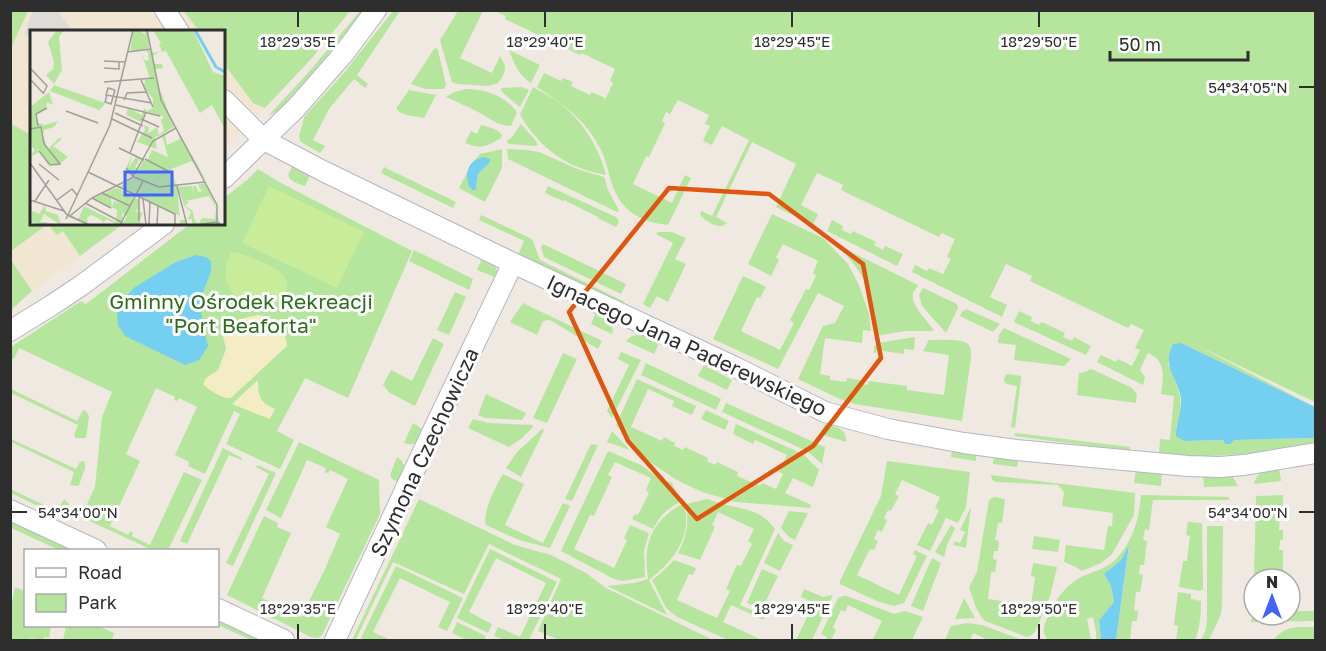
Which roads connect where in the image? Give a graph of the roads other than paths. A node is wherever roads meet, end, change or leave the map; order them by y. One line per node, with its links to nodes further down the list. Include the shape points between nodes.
1 (165, 10): 3 (street)
2 (376, 10): 5 (street, via 325,76)
3 (178, 30)
4 (225, 101): 5 (street, Ignacego Jana Paderewskiego)
5 (264, 140): 6 (street); 8 (street, Ignacego Jana Paderewskiego)
6 (225, 177)
7 (164, 225): 9 (street, via 52,306)
8 (513, 263): 10 (street, Ignacego Jana Paderewskiego, via 825,412 888,429 1016,450 1188,466 1244,465); 15 (street, Szymona Czechowicza)
9 (10, 331)
10 (1316, 453)
11 (10, 510): 12 (street)
12 (94, 549)
13 (219, 609): 14 (street)
14 (284, 640)
15 (335, 640)

